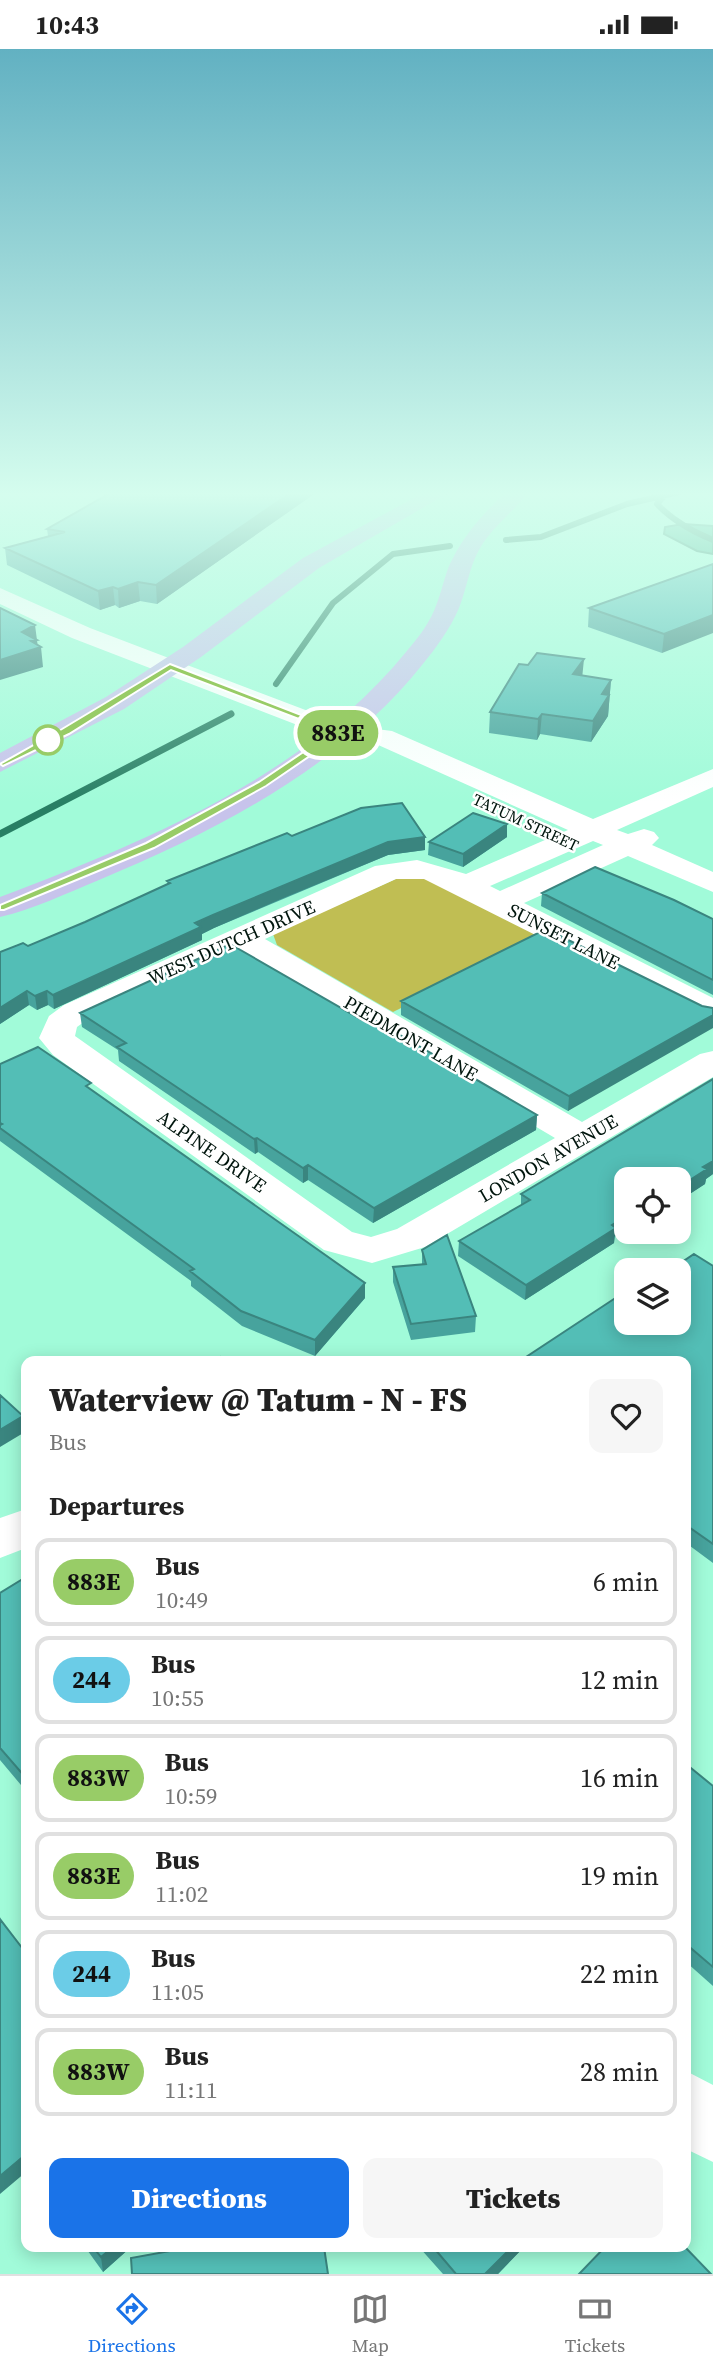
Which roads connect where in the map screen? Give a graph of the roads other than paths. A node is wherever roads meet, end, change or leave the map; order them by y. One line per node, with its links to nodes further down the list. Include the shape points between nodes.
1 (2, 596): 4 (street, TATUM STREET, via 52,621)
2 (266, 596): 4 (main road)
3 (451, 596): 5 (main road, via 432,635 407,667)
4 (170, 667): 5 (street, TATUM STREET); 6 (main road, via 76,726)
5 (340, 732): 9 (street, TATUM STREET, via 364,749); 10 (street, TATUM STREET, via 382,737); 16 (main road, via 262,784 150,845)
6 (0, 764)
7 (713, 777): 10 (street)
8 (713, 805): 11 (street)
9 (566, 841): 10 (street); 14 (street)
10 (599, 844): 11 (street); 15 (street); 17 (street, TATUM STREET)
11 (630, 845): 13 (street)
12 (412, 868): 14 (street, SUNSET LANE); 18 (street, WEST DUTCH DRIVE, via 386,872)
13 (713, 883)
14 (465, 886): 15 (street, SUNSET LANE)
15 (499, 903): 19 (street, SUNSET LANE)
16 (0, 908)
17 (713, 911)
18 (240, 938): 20 (street, WEST DUTCH DRIVE, via 76,1012); 22 (street, PIEDMONT LANE)
19 (713, 1011)
20 (58, 1030): 23 (street, ALPINE DRIVE, via 57,1038 66,1047 338,1241)
21 (713, 1062): 22 (street, LONDON AVENUE)
22 (582, 1138): 23 (street, LONDON AVENUE, via 411,1238)
23 (381, 1249)
24 (21, 1529): 25 (street)
25 (0, 1539)
26 (691, 2108): 27 (street)
27 (713, 2130)

